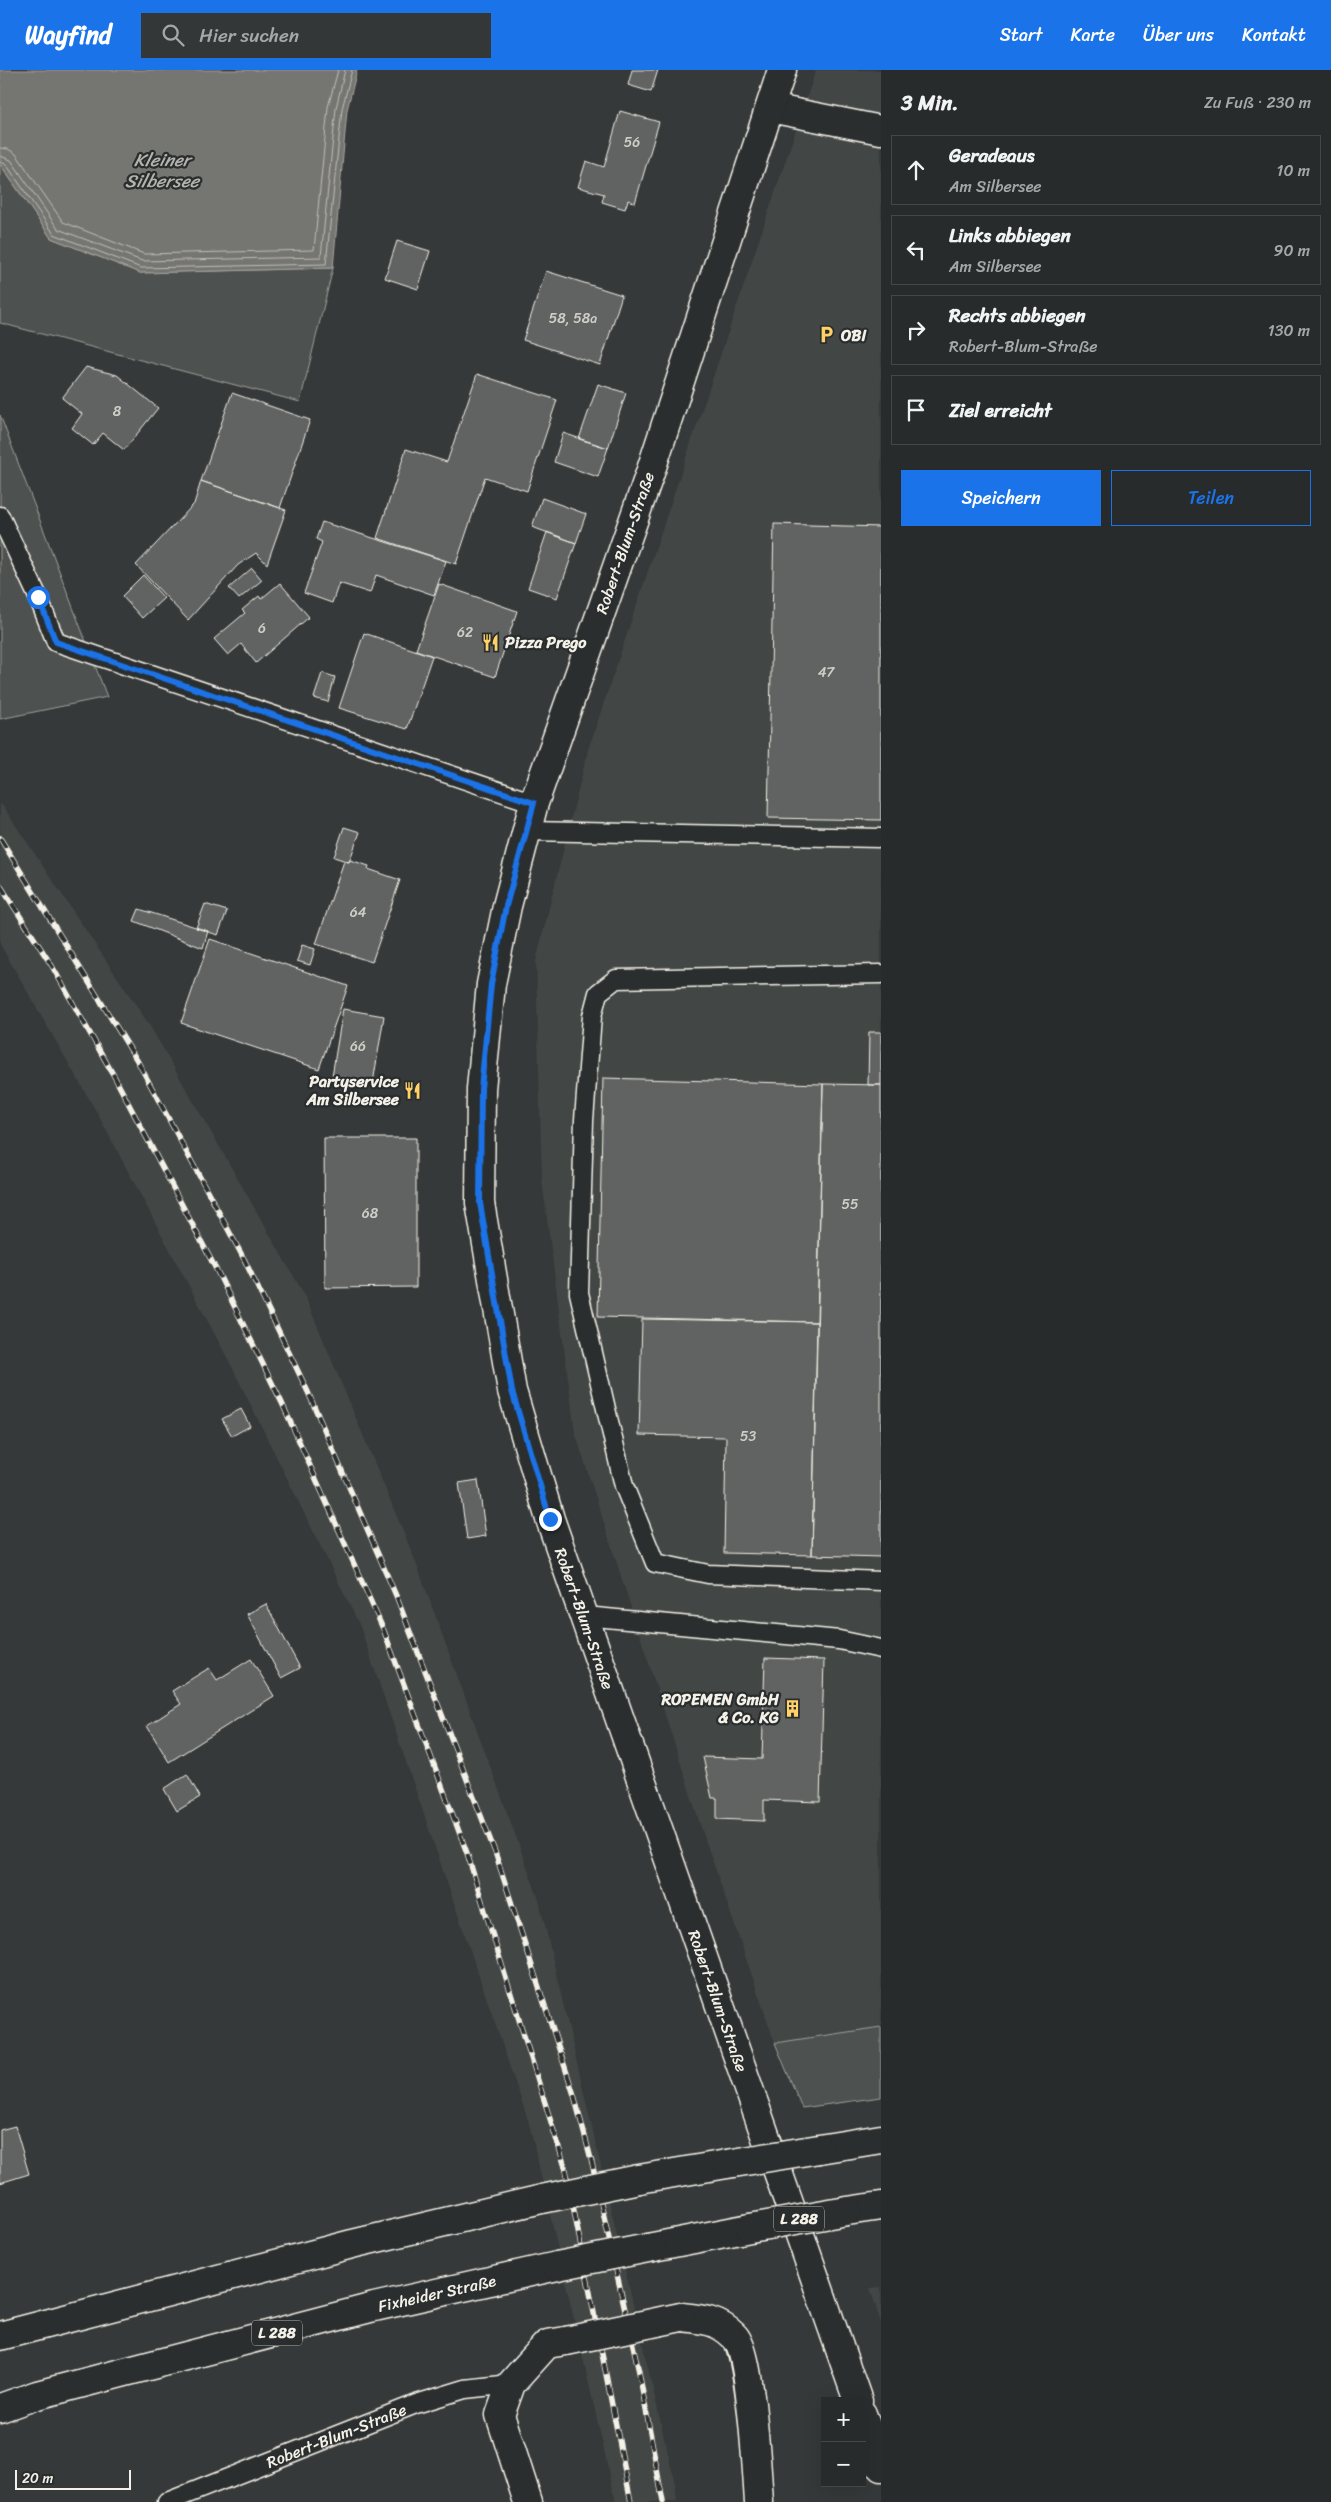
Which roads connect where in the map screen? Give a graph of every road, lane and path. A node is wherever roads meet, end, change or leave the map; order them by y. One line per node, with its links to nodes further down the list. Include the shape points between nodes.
1 (782, 70): 2 (main road, Robert-Blum-Straße)
2 (770, 108): 3 (main road); 5 (main road, Robert-Blum-Straße, via 650,473)
3 (881, 130)
4 (0, 516): 5 (lane, via 56,642)
5 (534, 803): 6 (main road, Robert-Blum-Straße)
6 (527, 831): 7 (lane); 10 (main road, Robert-Blum-Straße, via 506,906 491,984 481,1089 480,1203 512,1391 550,1519)
7 (881, 838)
8 (881, 974): 9 (lane, via 616,979 598,992 592,1016 584,1120 579,1293 624,1486 655,1563 708,1574)
9 (881, 1581)
10 (585, 1616): 11 (lane, via 839,1640); 16 (main road, Robert-Blum-Straße)
11 (881, 1649)
12 (881, 2139): 14 (main road, bridge, via 639,2179 542,2199 352,2244)
13 (881, 2206): 17 (main road, Fixheider Straße / L 288, bridge, via 557,2266 374,2307 37,2395)
14 (0, 2336)
15 (511, 2384): 20 (lane, Robert-Blum-Straße, via 465,2389 416,2404); 21 (main road, via 500,2415); 22 (main road, bridge, via 547,2344 681,2317 712,2320 736,2337 749,2379)
16 (857, 2397)
17 (0, 2408)
18 (866, 2425): 19 (main road)
19 (881, 2467)
20 (167, 2502)
21 (528, 2502)
22 (759, 2502)

